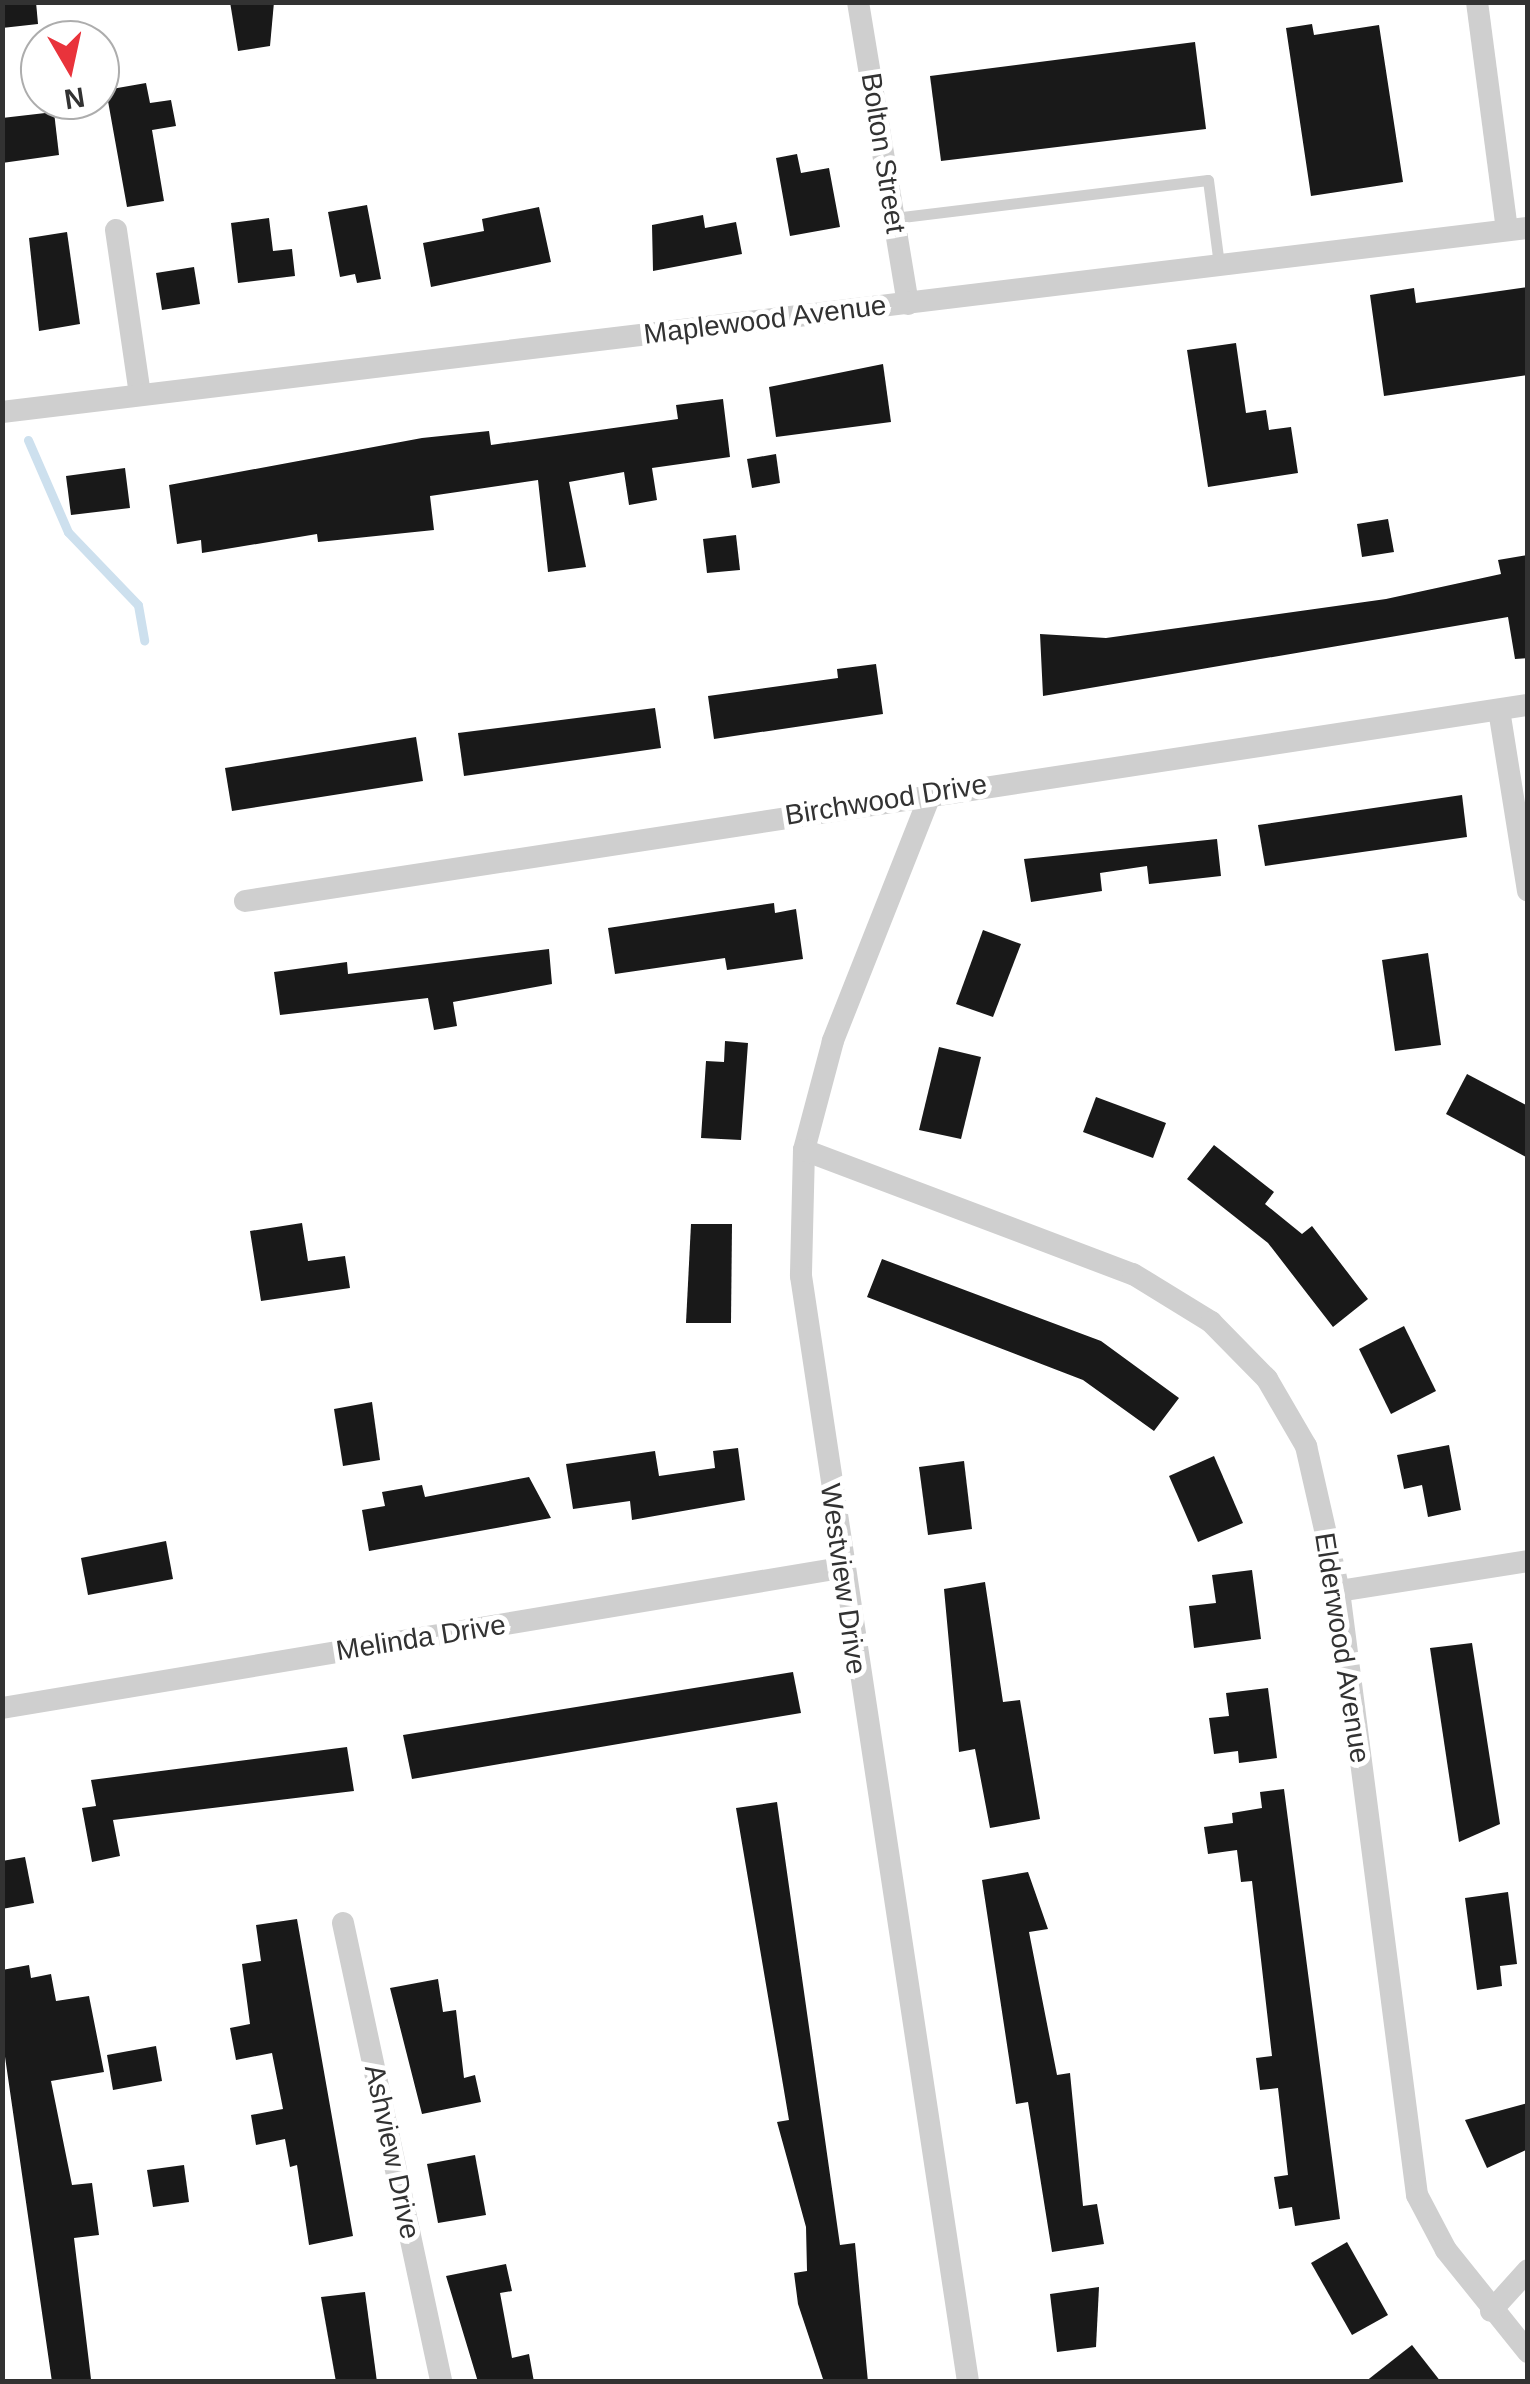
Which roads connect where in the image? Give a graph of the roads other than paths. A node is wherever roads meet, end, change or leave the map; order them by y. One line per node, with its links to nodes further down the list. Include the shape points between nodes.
1 (858, 2): 3 (street, Bolton Street)
2 (1477, 2): 4 (street)
3 (894, 218): 6 (lane, via 1208,180); 7 (street, Bolton Street)
4 (1518, 229): 6 (street, Maplewood Avenue)
5 (116, 230): 8 (street)
6 (1219, 265): 7 (street, Maplewood Avenue)
7 (908, 304): 8 (street, Maplewood Avenue)
8 (140, 394): 9 (street, Maplewood Avenue)
9 (2, 412)
10 (1528, 705): 11 (street, Birchwood Drive)
11 (1498, 710): 12 (street, Birchwood Drive); 13 (street)
12 (931, 792): 14 (street, Birchwood Drive); 15 (street, Westview Drive, via 833,1041)
13 (1528, 891)
14 (245, 901)
15 (804, 1150): 17 (street, Westview Drive, via 801,1276); 18 (street, Elderwood Avenue, via 1132,1274 1210,1322 1267,1379 1306,1446)
16 (1528, 1562): 18 (street)
17 (840, 1568): 19 (street, Melinda Drive); 25 (street, Westview Drive)
18 (1339, 1592): 22 (street, Elderwood Avenue, via 1417,2195)
19 (2, 1708)
20 (342, 1923): 24 (street, Ashview Drive)
21 (1528, 2270): 22 (street)
22 (1490, 2311): 23 (street, Elderwood Avenue)
23 (1528, 2352)
24 (441, 2382)
25 (968, 2382)

